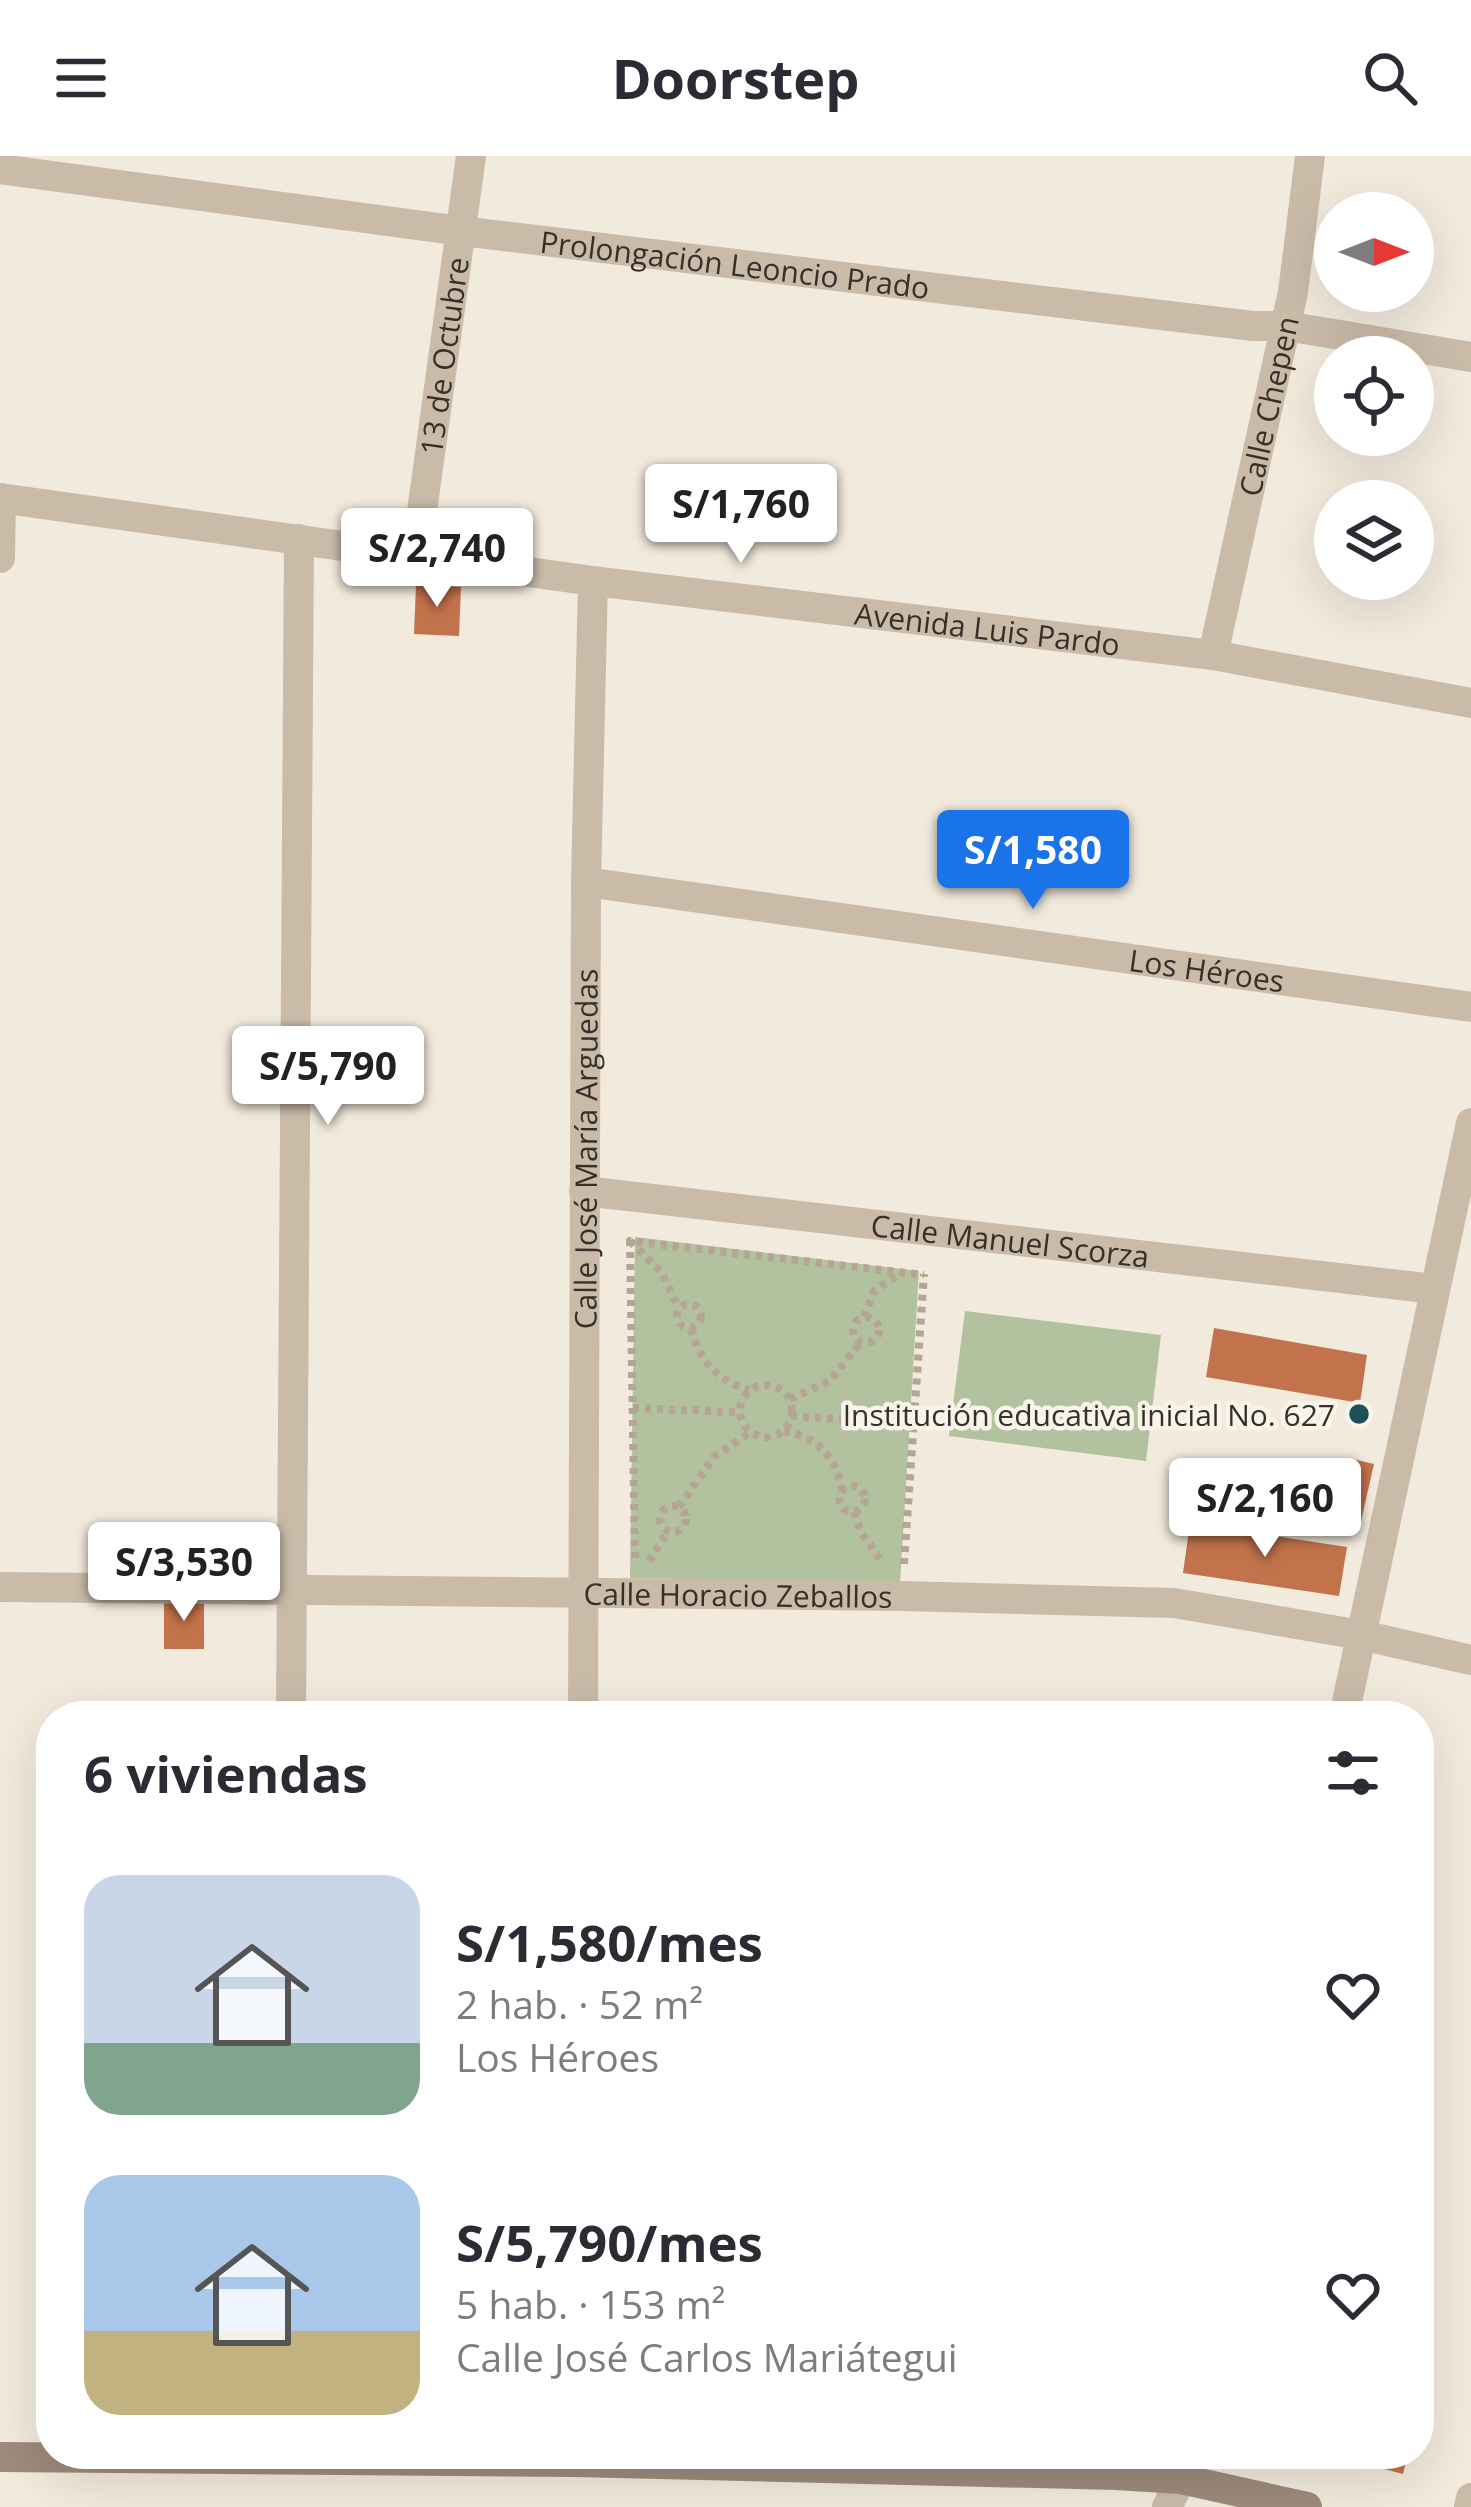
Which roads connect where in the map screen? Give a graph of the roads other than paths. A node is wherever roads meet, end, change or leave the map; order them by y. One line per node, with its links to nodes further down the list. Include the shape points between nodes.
1 (471, 156): 4 (street, 13 de Octubre)
2 (1310, 156): 5 (street, Calle Chepen)
3 (0, 169): 4 (street, Prolongación Leoncio Prado)
4 (461, 231): 5 (street, Prolongación Leoncio Prado); 9 (street, 13 de Octubre)
5 (1286, 326): 6 (street, Prolongación Leoncio Prado); 12 (street, Calle Chepen)
6 (1471, 357)
7 (1, 498): 8 (street, Avenida Luis Pardo); 10 (street)
8 (299, 539): 9 (street, Avenida Luis Pardo); 20 (street)
9 (416, 555): 11 (street, Avenida Luis Pardo)
10 (0, 558)
11 (593, 581): 12 (street, Avenida Luis Pardo); 14 (street, Calle José María Arguedas)
12 (1213, 655): 13 (street, Avenida Luis Pardo)
13 (1471, 704)
14 (586, 882): 15 (street, Los Héroes); 17 (street, Calle José María Arguedas)
15 (1471, 1007)
16 (1471, 1123): 18 (street)
17 (584, 1191): 18 (street, Calle Manuel Scorza); 21 (street, Calle José María Arguedas)
18 (1435, 1289): 22 (street)
19 (0, 1587): 20 (street, Calle Horacio Zeballos)
20 (292, 1590): 21 (street, Calle Horacio Zeballos); 24 (street)
21 (584, 1593): 22 (street, Calle Horacio Zeballos, via 902,1586 1174,1603); 25 (street, Calle José María Arguedas)
22 (1361, 1635): 23 (street, Calle Horacio Zeballos); 26 (street)
23 (1471, 1660)
24 (291, 1701)
25 (583, 1701)
26 (1347, 1701)
27 (0, 2457): 28 (main road)
28 (36, 2457)
29 (1183, 2469): 32 (street)
30 (1193, 2469): 33 (main road)
31 (1471, 2498): 34 (street)
32 (1167, 2507)
33 (1307, 2507)
34 (1469, 2507)

